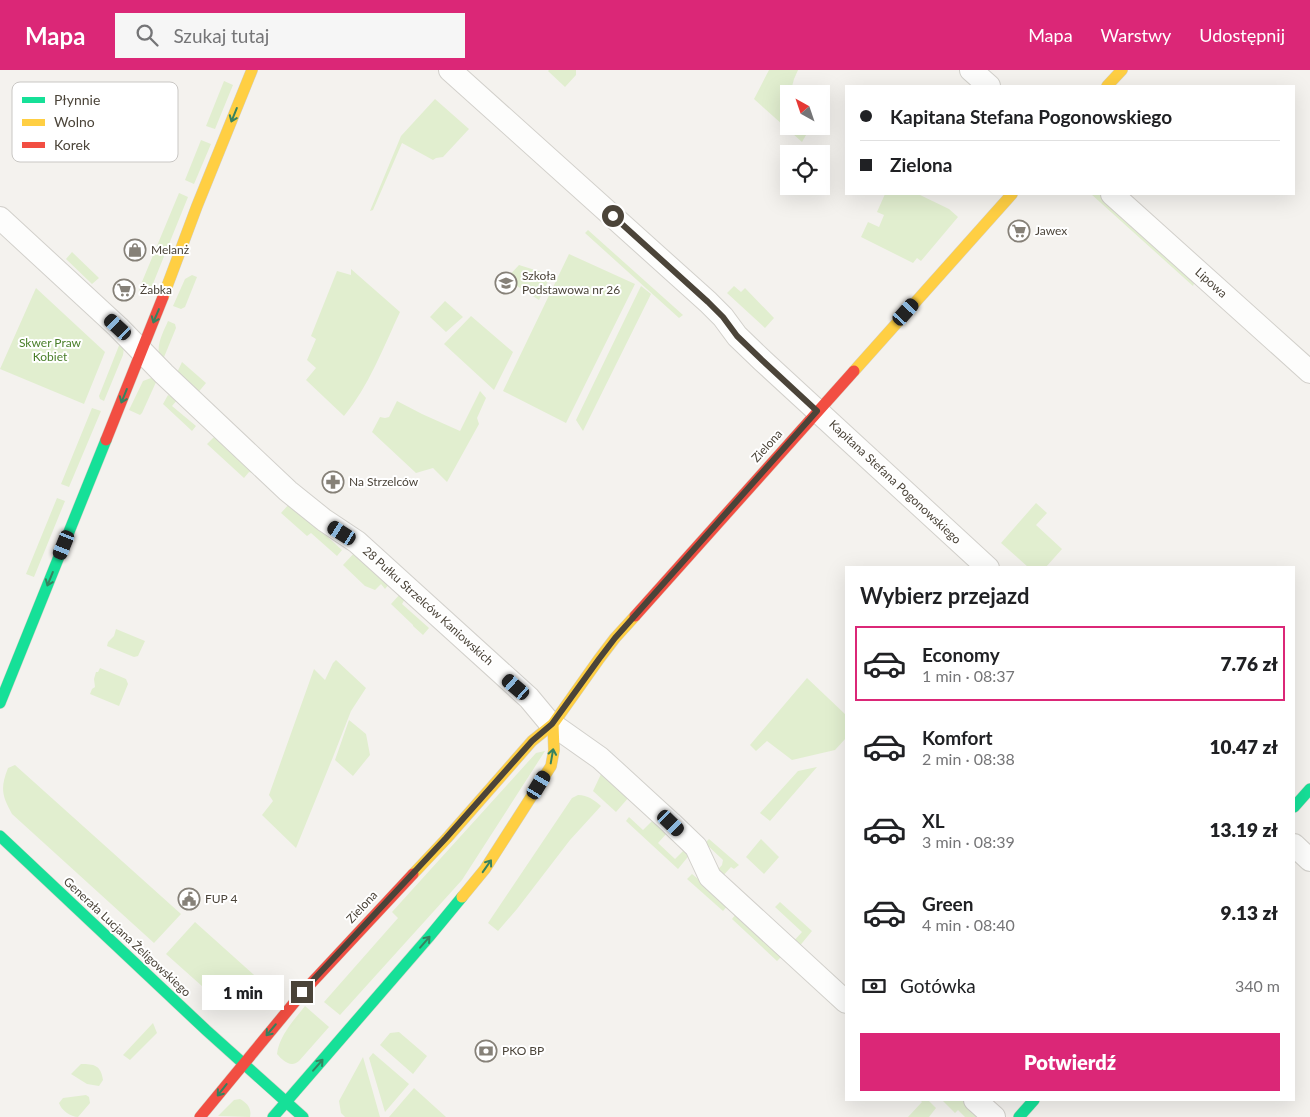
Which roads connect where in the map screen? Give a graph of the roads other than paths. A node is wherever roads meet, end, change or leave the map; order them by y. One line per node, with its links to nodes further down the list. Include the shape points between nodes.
1 (252, 70): 10 (street, one-way to 10)
2 (450, 70): 12 (street, Kapitana Stefana Pogonowskiego, via 708,302 737,336)
3 (971, 70): 5 (street)
4 (1122, 70): 6 (street)
5 (988, 85)
6 (1108, 85)
7 (1011, 195): 12 (street, Zielona)
8 (1113, 195): 11 (street, Lipowa)
9 (0, 218): 10 (street, 28 Pułku Strzelców Kaniowskich)
10 (142, 350): 14 (street, one-way to 14); 15 (street, 28 Pułku Strzelców Kaniowskich, via 288,491 358,542 529,698)
11 (1310, 372)
12 (817, 411): 13 (street, Kapitana Stefana Pogonowskiego); 15 (street, Zielona, via 615,638)
13 (986, 566)
14 (0, 703)
15 (552, 724): 21 (street, 28 Pułku Strzelców Kaniowskich, via 600,758 671,823 696,847 710,877); 22 (street, Zielona, one-way to 22, via 532,741 302,992); 25 (street, one-way to 15, via 485,869 551,766 554,750)
16 (1310, 789): 17 (street)
17 (1295, 806)
18 (0, 836): 22 (street, Generała Lucjana Żeligowskiego)
19 (1295, 846): 20 (street)
20 (1310, 860)
21 (845, 1001)
22 (243, 1064): 25 (street, Generała Lucjana Żeligowskiego); 26 (street, Zielona, one-way to 26)
23 (976, 1101): 29 (street)
24 (1033, 1101): 30 (street)
25 (286, 1102): 27 (street); 28 (street, Generała Lucjana Żeligowskiego)
26 (200, 1117)
27 (273, 1117)
28 (303, 1117)
29 (994, 1117)
30 (1019, 1117)

